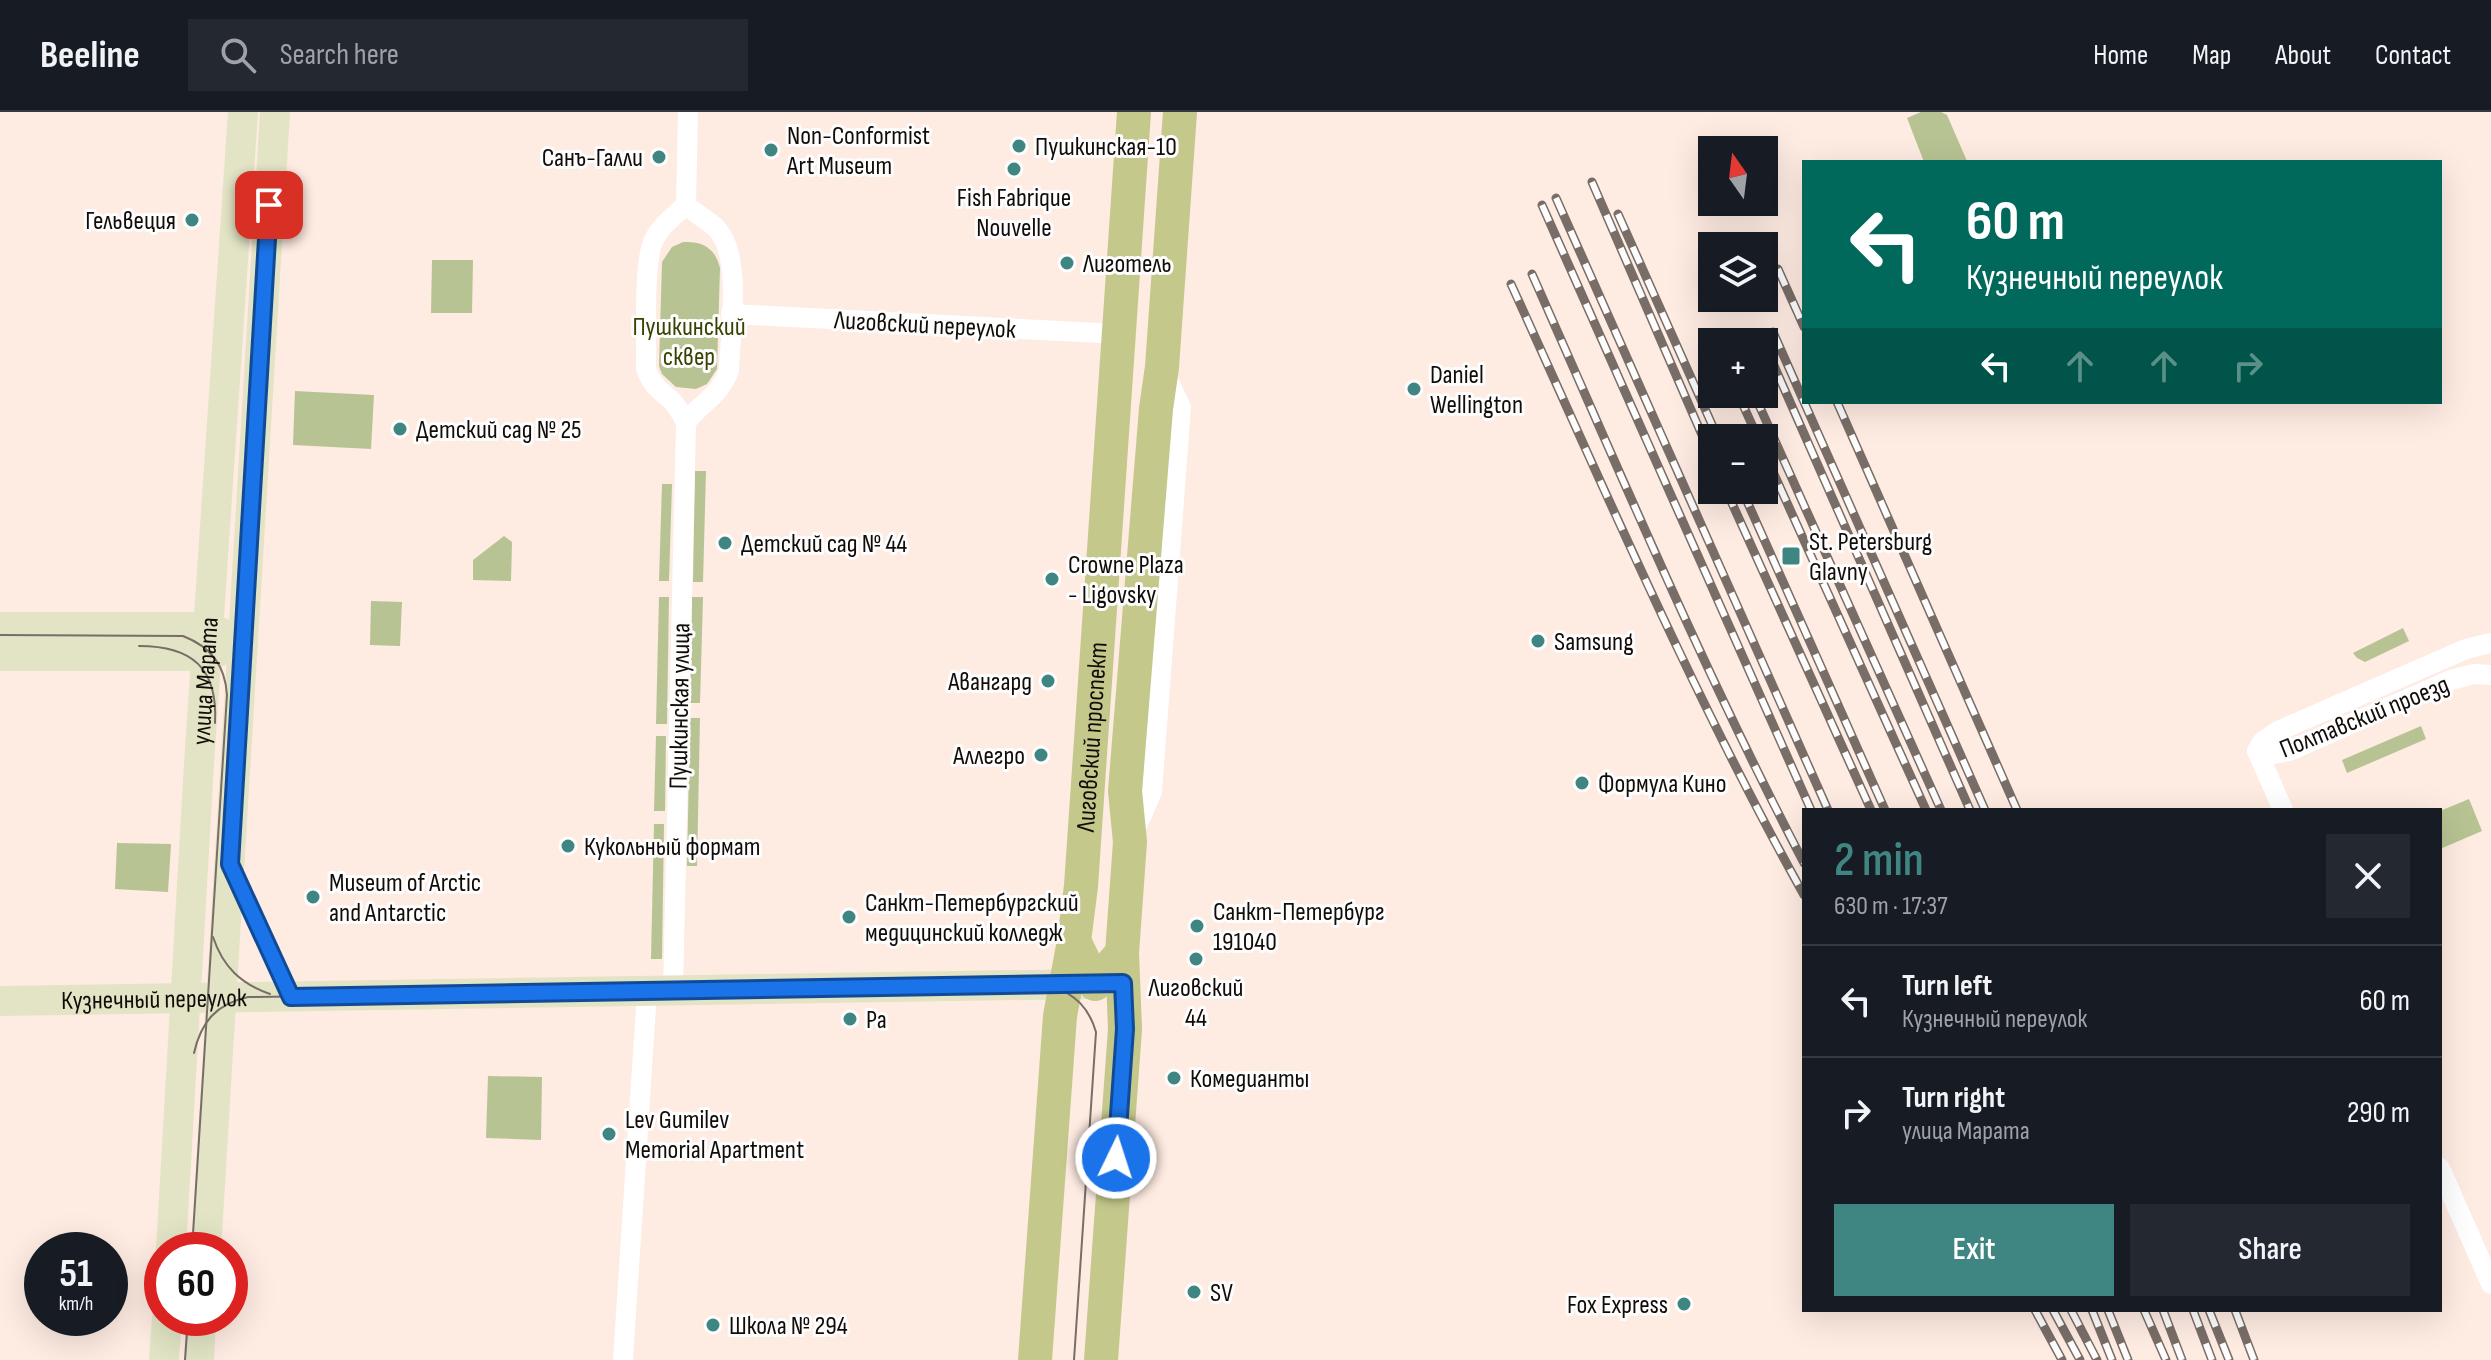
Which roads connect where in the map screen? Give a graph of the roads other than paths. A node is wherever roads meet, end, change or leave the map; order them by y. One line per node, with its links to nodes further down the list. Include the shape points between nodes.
1 (243, 112): 13 (street, улица Марата)
2 (275, 112): 14 (street, улица Марата)
3 (688, 112): 6 (street)
4 (1134, 112): 8 (main road, Лиговский проспект)
5 (1180, 112): 21 (main road, Лиговский проспект, via 1125,791 1130,842)
6 (686, 214): 7 (street, via 717,229 727,245 732,262); 9 (street, via 660,229 649,261 646,368 650,380)
7 (731, 314): 8 (street, Лиговский переулок); 10 (street, via 724,386)
8 (1119, 334): 21 (main road, Лиговский проспект, via 1074,941)
9 (673, 401): 10 (street); 11 (street)
10 (702, 402): 11 (street)
11 (686, 422): 22 (street, Пушкинская улица)
12 (0, 627): 13 (street)
13 (209, 642): 14 (street); 16 (street); 24 (street, улица Марата)
14 (241, 642): 20 (street, улица Марата)
15 (2491, 643): 18 (street, Полтавский проезд, via 2466,649 2278,731)
16 (0, 656)
17 (2491, 675): 18 (street, Полтавский проезд, via 2451,680 2289,751)
18 (2257, 751): 19 (street)
19 (2282, 808)
20 (230, 864): 23 (street, улица Марата); 25 (street, улица Марата)
21 (1102, 976): 22 (street, Кузнечный переулок); 36 (main road, Лиговский проспект, via 1060,1016); 37 (main road, Лиговский проспект, via 1125,1029)
22 (660, 991): 23 (street, Кузнечный переулок); 35 (street, Пушкинская улица)
23 (291, 997): 25 (street, Кузнечный переулок)
24 (186, 998): 25 (street, Кузнечный переулок); 26 (street, Кузнечный переулок); 28 (street, улица Марата)
25 (222, 998): 29 (street, улица Марата)
26 (0, 1001)
27 (2442, 1173): 30 (street)
28 (172, 1232)
29 (207, 1232)
30 (2491, 1284)
31 (166, 1336): 33 (street)
32 (200, 1336): 34 (street)
33 (164, 1360)
34 (199, 1360)
35 (623, 1360)
36 (1035, 1360)
37 (1101, 1360)

